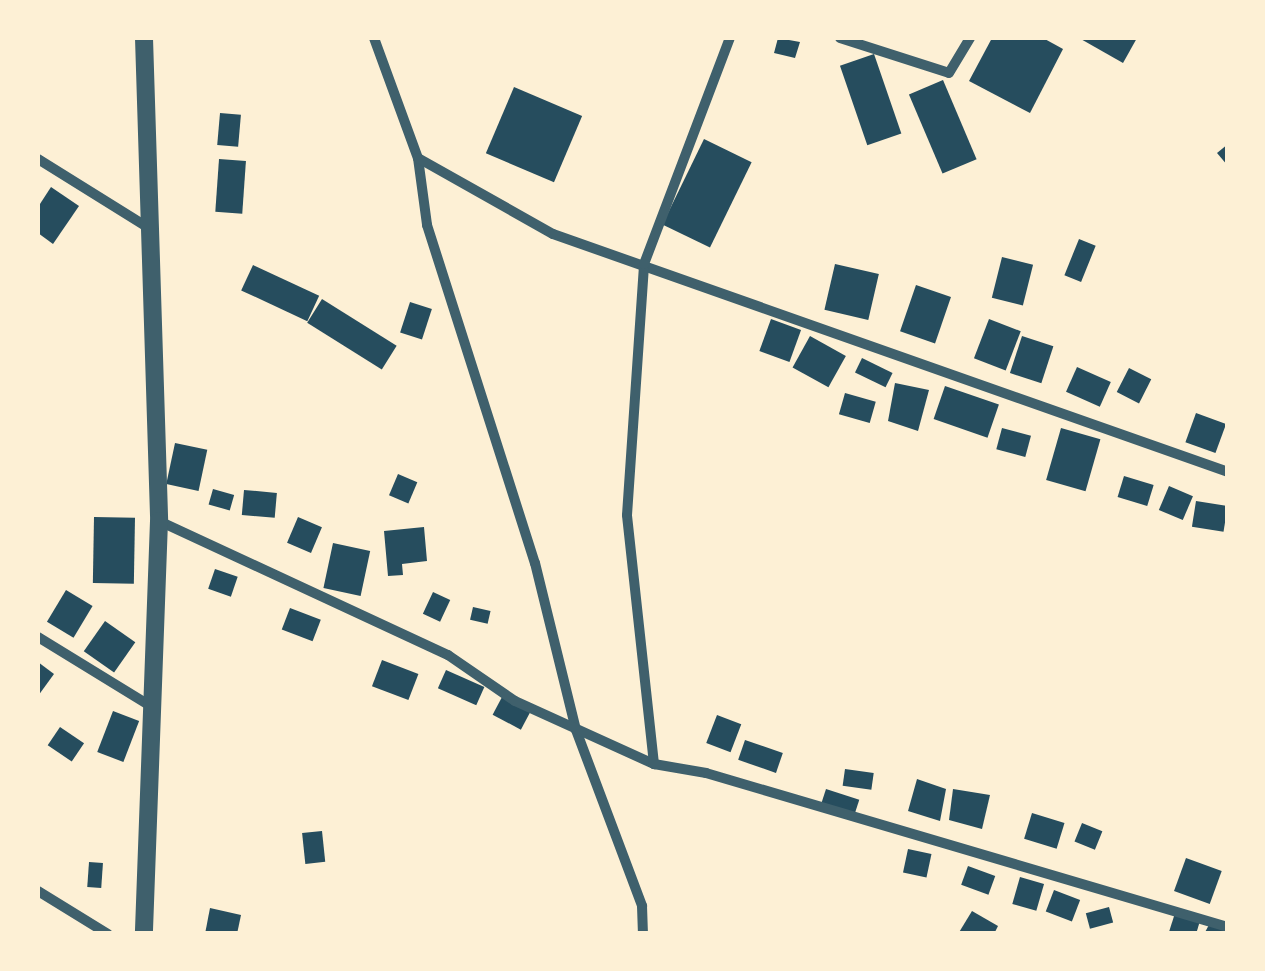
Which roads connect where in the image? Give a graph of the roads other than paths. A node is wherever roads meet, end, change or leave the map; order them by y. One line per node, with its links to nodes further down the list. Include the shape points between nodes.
1 (144, 38): 8 (street)
2 (374, 38): 6 (street)
3 (730, 38): 9 (street)
4 (840, 38): 5 (street, via 948,73)
5 (970, 38)
6 (418, 158): 9 (street, via 553,234); 14 (street, via 427,225 535,563)
7 (38, 160): 8 (street)
8 (154, 231): 11 (street)
9 (644, 264): 10 (street); 15 (street, via 628,515)
10 (1228, 472)
11 (159, 521): 13 (street); 14 (street, via 448,654 515,701)
12 (38, 637): 13 (street)
13 (150, 705): 19 (street)
14 (576, 730): 15 (street); 20 (street, via 642,906)
15 (654, 764): 17 (street, via 706,773)
16 (38, 891): 18 (street)
17 (1228, 926)
18 (108, 934)
19 (144, 934)
20 (643, 934)

